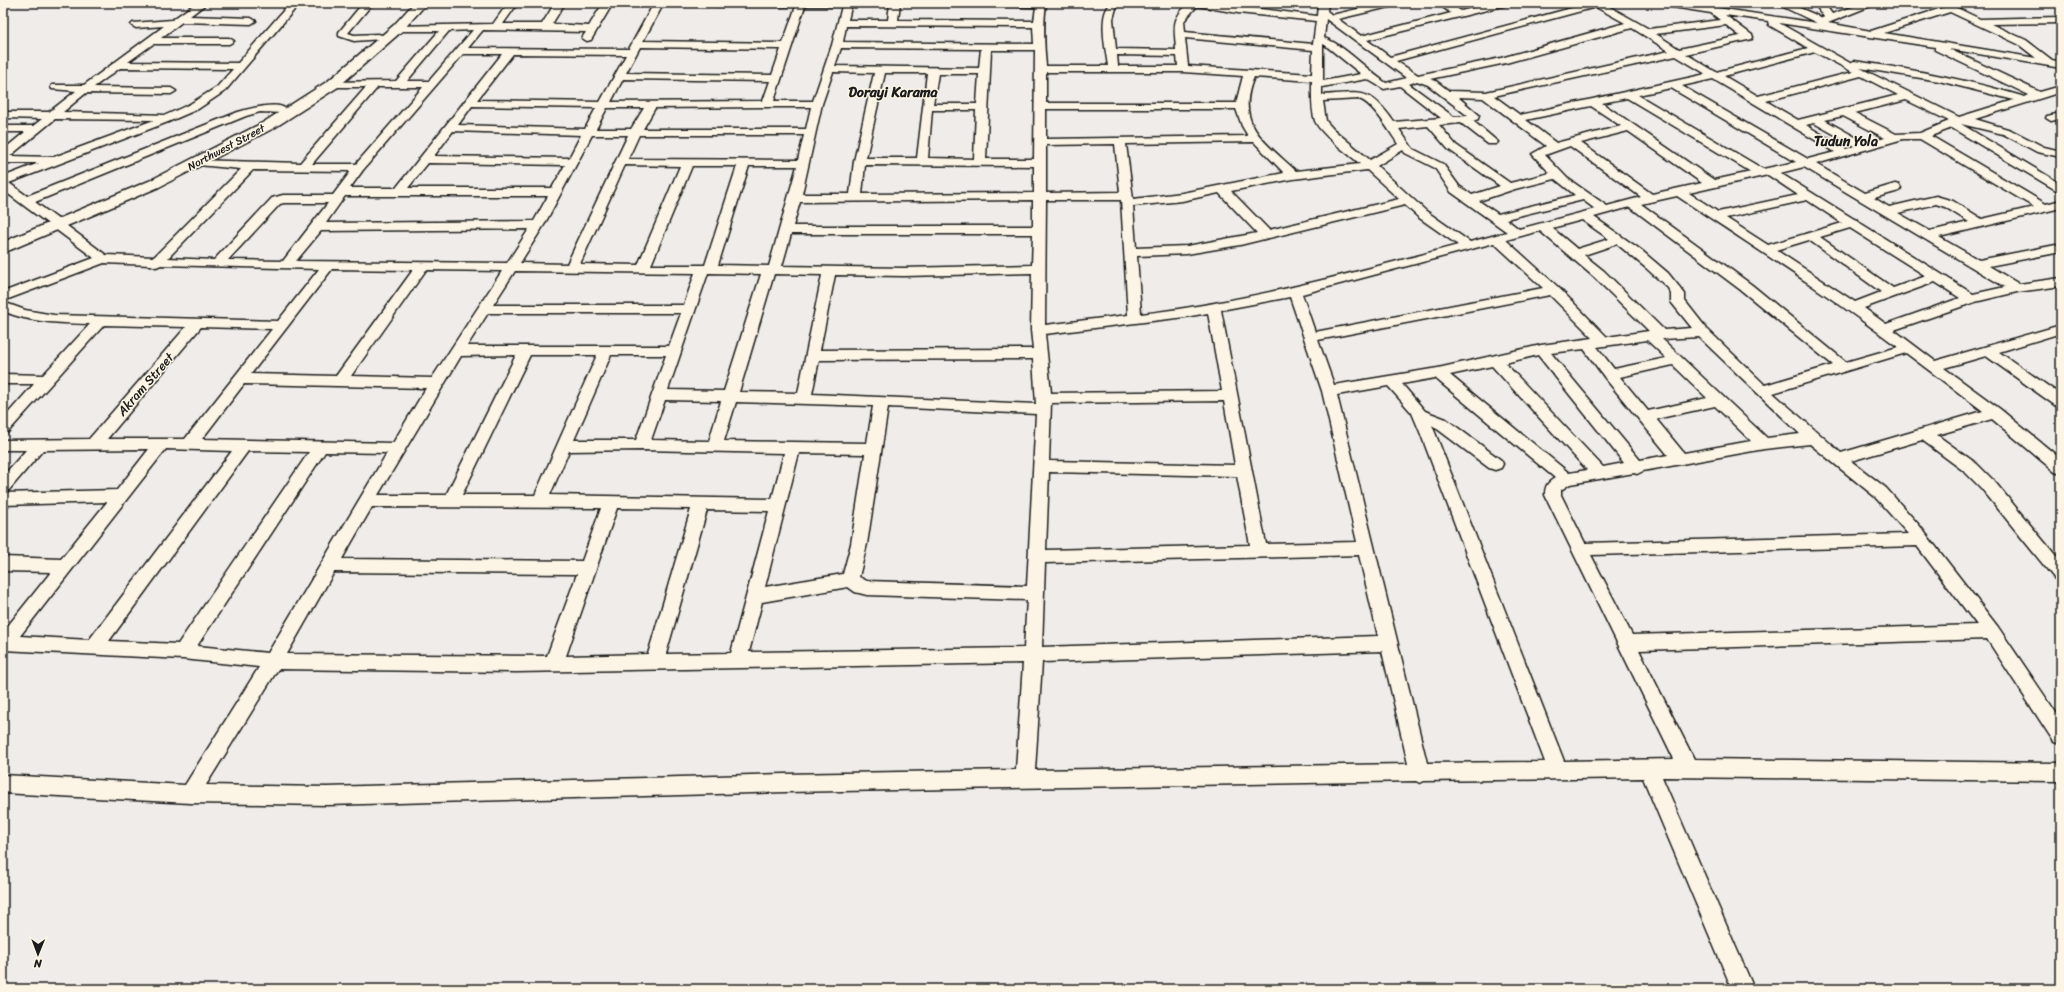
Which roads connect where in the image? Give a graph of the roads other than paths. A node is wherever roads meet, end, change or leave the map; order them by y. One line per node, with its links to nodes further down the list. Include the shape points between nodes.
1 (202, 3): 31 (street)
2 (295, 3): 73 (street)
3 (368, 3): 50 (street, via 342,34 353,38)
4 (412, 3): 50 (main road, Northwest Street)
5 (421, 3): 43 (main road, Northwest Street)
6 (513, 3): 41 (street)
7 (560, 3): 42 (street)
8 (608, 3): 46 (street)
9 (659, 3): 60 (street)
10 (716, 3): 23 (street)
11 (847, 3): 23 (street); 34 (street)
12 (895, 3): 37 (street)
13 (1005, 3): 24 (street)
14 (1118, 3): 65 (street, via 1109,12)
15 (1195, 3): 27 (street, via 1238,10); 48 (street, via 1180,18)
16 (1395, 3): 27 (street)
17 (1442, 3): 28 (street)
18 (1504, 3): 28 (street)
19 (1666, 3): 26 (street)
20 (1780, 3): 36 (street)
21 (1819, 3): 36 (street)
22 (1872, 3): 36 (street)
23 (801, 4): 56 (street)
24 (1040, 4): 38 (street)
25 (1597, 4): 39 (street); 68 (street)
26 (1713, 7): 29 (street); 35 (street)
27 (1324, 13): 51 (street); 54 (street)
28 (1459, 14): 51 (street)
29 (1766, 19): 36 (street); 61 (street)
30 (2061, 20): 33 (street)
31 (176, 21): 32 (street); 40 (street); 52 (street)
32 (251, 21)
33 (1980, 21): 49 (street, via 1948,9); 70 (street, via 2022,42)
34 (843, 22): 37 (street); 57 (street)
35 (1729, 22): 47 (street); 67 (street, via 1748,37)
36 (1825, 22): 49 (street)
37 (893, 24): 38 (street)
38 (1038, 24): 59 (street)
39 (1634, 24): 47 (street); 87 (street, via 1502,61)
40 (136, 25)
41 (496, 27): 42 (street); 45 (street)
42 (545, 27): 46 (street)
43 (398, 28): 44 (street); 90 (main road, Northwest Street)
44 (446, 28): 45 (street); 91 (street)
45 (480, 28): 62 (street)
46 (592, 29): 64 (street)
47 (1647, 32): 67 (street)
48 (1179, 35): 54 (street); 66 (street)
49 (1871, 35): 55 (street)
50 (378, 37): 117 (main road, Northwest Street, via 325,82)
51 (1359, 39): 68 (street)
52 (148, 41): 53 (street); 71 (street)
53 (229, 41)
54 (1318, 44): 85 (street, via 1329,44); 88 (street)
55 (1933, 44): 70 (street); 103 (street, via 1950,55)
56 (787, 46): 60 (street); 86 (street)
57 (837, 46): 58 (street); 74 (street)
58 (986, 47): 59 (street); 80 (street)
59 (1041, 47): 75 (street)
60 (634, 48): 64 (street); 84 (street)
61 (1817, 49): 69 (street); 83 (street)
62 (460, 51): 63 (street); 92 (street)
63 (510, 51): 64 (street); 107 (street)
64 (578, 51)
65 (1112, 52): 66 (street); 76 (street)
66 (1181, 53): 77 (street)
67 (1678, 53): 83 (street); 100 (street)
68 (1389, 60): 87 (street)
69 (1842, 62): 82 (street); 106 (street, via 1924,74)
70 (2051, 64): 72 (street)
71 (116, 65): 73 (street); 96 (street)
72 (2061, 65)
73 (241, 66): 121 (street, via 213,95)
74 (829, 69): 78 (street); 109 (street)
75 (1041, 69): 76 (street); 113 (street)
76 (1113, 69): 77 (street)
77 (1182, 69): 81 (street)
78 (880, 70): 79 (street); 155 (street)
79 (933, 70): 80 (street); 115 (street)
80 (984, 71): 116 (street)
81 (1250, 73): 88 (street); 114 (street, via 1241,98)
82 (1862, 73): 102 (street); 105 (street)
83 (1715, 75): 93 (street); 105 (street)
84 (619, 76): 86 (street); 110 (street)
85 (1369, 76): 88 (street); 89 (street, via 1384,86)
86 (776, 78): 112 (street)
87 (1417, 78): 89 (street); 99 (street, via 1432,83)
88 (1318, 81): 104 (street)
89 (1402, 83): 125 (street)
90 (333, 84): 94 (street); 156 (main road, Northwest Street, via 269,125)
91 (398, 84): 92 (street); 94 (street)
92 (432, 84): 169 (street)
93 (1672, 84): 101 (street); 165 (street)
94 (374, 85): 168 (street)
95 (56, 87): 96 (street)
96 (84, 89): 98 (street); 120 (street)
97 (2061, 89): 103 (street)
98 (171, 91)
99 (1447, 94): 100 (street); 124 (street, via 1474,115)
100 (1486, 95): 122 (street)
101 (1630, 95): 108 (street); 170 (street)
102 (1908, 96): 118 (street); 126 (street)
103 (2038, 96): 106 (street)
104 (1317, 98): 129 (street, via 1364,97); 167 (street, via 1320,118 1326,127)
105 (1756, 100): 128 (street)
106 (2024, 100): 126 (street)
107 (469, 103): 110 (street); 130 (street)
108 (1594, 103): 122 (street); 131 (street)
109 (817, 104): 112 (street); 136 (street)
110 (603, 105): 111 (street); 134 (street)
111 (651, 105): 112 (street); 135 (street)
112 (767, 105)
113 (1040, 106): 114 (street); 143 (street)
114 (1241, 106): 138 (street, via 1246,124)
115 (927, 107): 116 (street); 159 (street)
116 (982, 107): 160 (street)
117 (282, 110): 193 (street, via 260,109 242,114); 204 (main road, Northwest Street, via 182,164)
118 (1845, 112): 123 (street); 139 (street)
119 (6, 115): 120 (street)
120 (52, 115): 121 (street); 133 (street)
121 (169, 117): 152 (street)
122 (1518, 119): 147 (street)
123 (1815, 119): 128 (street); 148 (street)
124 (1464, 120): 125 (street); 144 (street)
125 (1452, 121): 127 (street)
126 (1958, 121): 137 (street); 150 (street, via 2007,132 2041,150); 179 (street)
127 (1431, 123): 129 (street); 176 (street, via 1452,147)
128 (1797, 124): 149 (street)
129 (1391, 126): 146 (street)
130 (448, 128): 134 (street); 153 (street)
131 (1628, 128): 145 (street); 175 (street)
132 (3, 129): 133 (street)
133 (35, 129): 142 (street)
134 (588, 132): 135 (street); 157 (street)
135 (636, 132): 136 (street); 158 (street)
136 (810, 132): 163 (street)
137 (1922, 136): 139 (street, via 1903,136); 197 (street)
138 (1257, 139): 140 (street); 171 (street)
139 (1896, 139): 148 (street)
140 (1120, 141): 143 (street); 191 (street)
141 (3, 142): 142 (street)
142 (20, 142): 151 (street)
143 (1040, 142): 164 (street)
144 (1492, 142)
145 (1573, 143): 147 (street); 190 (street)
146 (1404, 145): 167 (street, via 1388,152); 192 (street, via 1409,151 1439,166 1450,184)
147 (1554, 146): 172 (street, via 1538,154)
148 (1866, 147): 149 (street)
149 (1844, 153): 165 (street)
150 (2061, 154)
151 (3, 156)
152 (62, 158): 154 (street); 173 (street)
153 (426, 159): 157 (street); 180 (street)
154 (3, 160)
155 (860, 161): 159 (street); 186 (street)
156 (198, 162): 166 (street); 204 (main road, Northwest Street, via 154,184)
157 (572, 162): 181 (street)
158 (622, 162): 161 (street); 232 (street)
159 (922, 162): 160 (street)
160 (980, 162): 164 (street)
161 (687, 163): 162 (street); 233 (street)
162 (744, 163): 163 (street); 234 (street)
163 (802, 163): 189 (street)
164 (1040, 163): 187 (street)
165 (1807, 163): 170 (street); 188 (street)
166 (250, 166): 168 (street); 225 (street)
167 (1370, 166): 171 (street); 194 (street)
168 (303, 167): 169 (street)
169 (359, 168): 183 (street)
170 (1765, 172): 175 (street); 185 (street)
171 (1293, 175): 178 (street)
172 (1558, 175): 176 (street); 184 (street)
173 (3, 181)
174 (3, 184): 193 (street)
175 (1712, 184): 182 (street)
176 (1509, 187): 192 (street)
177 (1895, 188): 188 (street)
178 (1222, 189): 191 (street, via 1182,197); 212 (street)
179 (2061, 189)
180 (400, 191): 181 (street); 183 (street)
181 (555, 192): 206 (street)
182 (1679, 192): 190 (street); 201 (street)
183 (340, 196): 207 (street); 226 (street, via 276,201)
184 (1585, 196): 198 (street); 202 (street)
185 (1810, 196): 201 (street); 203 (street)
186 (856, 197): 187 (street); 189 (street)
187 (1040, 197): 191 (street); 210 (street)
188 (1865, 197): 199 (street)
189 (795, 198): 209 (street)
190 (1650, 198): 195 (street)
191 (1127, 200): 222 (street)
192 (1470, 200): 202 (street)
193 (26, 201): 204 (street)
194 (1408, 201): 212 (street); 218 (street)
195 (1632, 203): 198 (street); 275 (street, via 1747,288)
196 (2061, 204): 197 (street)
197 (2044, 208): 205 (street)
198 (1605, 210): 200 (street)
199 (1889, 211): 205 (street, via 1936,200 1949,204); 214 (street)
200 (1585, 216): 208 (street); 216 (street)
201 (1716, 216): 221 (street)
202 (1496, 218): 211 (street)
203 (1854, 223): 213 (street); 238 (street)
204 (57, 224): 217 (main road, Northwest Street); 219 (main road, Northwest Street); 224 (street)
205 (1982, 224): 214 (street)
206 (538, 225): 207 (street); 231 (street)
207 (317, 227): 228 (street)
208 (1543, 227): 211 (street); 223 (street)
209 (785, 230): 210 (street); 236 (street)
210 (1039, 230): 235 (street)
211 (1518, 234): 215 (street)
212 (1266, 235): 222 (street, via 1186,250)
213 (1811, 236): 221 (street); 243 (street)
214 (1930, 236): 227 (street)
215 (1497, 239): 218 (street); 241 (street)
216 (1618, 240): 223 (street); 258 (street, via 1673,285 1678,294 1678,302)
217 (3, 241)
218 (1469, 247): 242 (street)
219 (3, 248)
220 (2061, 248): 227 (street)
221 (1766, 249): 247 (street)
222 (1130, 252): 251 (street)
223 (1575, 254): 259 (street, via 1599,274)
224 (103, 259): 225 (street); 244 (street)
225 (156, 263): 226 (street)
226 (217, 264): 228 (street)
227 (1977, 264): 240 (street)
228 (286, 265): 229 (street)
229 (328, 266): 230 (street); 254 (street)
230 (422, 266): 231 (street); 282 (street)
231 (509, 268): 232 (street); 249 (street)
232 (572, 268): 233 (street)
233 (643, 269): 234 (street)
234 (707, 269): 236 (street); 250 (street)
235 (1039, 269): 237 (street); 256 (street)
236 (772, 270): 237 (street); 289 (street)
237 (829, 271): 271 (street)
238 (1935, 277): 243 (street); 245 (street)
239 (2061, 282): 240 (street)
240 (2017, 288): 245 (street)
241 (1553, 290): 260 (street); 261 (street)
242 (1295, 292): 248 (street); 260 (street)
243 (1892, 294): 247 (street)
244 (3, 297)
245 (1971, 299): 257 (street)
246 (3, 306): 252 (street, via 22,314 41,317)
247 (1854, 307): 257 (street)
248 (1214, 308): 251 (street); 288 (street)
249 (482, 309): 250 (street); 267 (street)
250 (690, 309): 265 (street)
251 (1135, 319): 256 (street)
252 (102, 320): 253 (street); 280 (street)
253 (197, 323): 254 (street); 305 (street, Akram Street)
254 (282, 325): 279 (street)
255 (2061, 329): 269 (street)
256 (1038, 330): 270 (street)
257 (1882, 330): 263 (street)
258 (1702, 332): 259 (street); 285 (street)
259 (1656, 335): 261 (street); 273 (street)
260 (1310, 337): 284 (street)
261 (1603, 341): 262 (street)
262 (1588, 343): 266 (street); 277 (street)
263 (1909, 348): 274 (street); 275 (street)
264 (606, 350): 265 (street); 268 (street); 309 (street)
265 (676, 350): 287 (street)
266 (1541, 350): 272 (street); 319 (street)
267 (456, 351): 268 (street); 283 (street)
268 (525, 351): 328 (street)
269 (1989, 351): 274 (street); 286 (street)
270 (1040, 354): 271 (street); 294 (street)
271 (813, 355): 290 (street)
272 (1495, 360): 276 (street); 322 (street)
273 (1677, 360): 277 (street); 291 (street)
274 (1934, 366): 295 (street)
275 (1844, 367): 285 (street)
276 (1438, 373): 281 (street); 323 (street)
277 (1610, 375): 297 (street)
278 (3, 379): 280 (street)
279 (240, 379): 282 (street); 306 (street)
280 (47, 380): 298 (street)
281 (1392, 380): 284 (street); 296 (street)
282 (340, 381): 283 (street)
283 (436, 383): 312 (street)
284 (1329, 390): 334 (street)
285 (1762, 391): 300 (street)
286 (2055, 391): 293 (street)
287 (660, 395): 289 (street); 308 (street)
288 (1230, 396): 294 (street); 321 (street)
289 (731, 397): 290 (street); 310 (street)
290 (804, 398): 292 (street)
291 (1719, 400): 297 (street); 302 (street)
292 (881, 402): 294 (street); 314 (street)
293 (2061, 402)
294 (1043, 403): 318 (street)
295 (1995, 413): 299 (street); 320 (street)
296 (1419, 414): 317 (street, via 1441,423); 360 (street, via 1441,462)
297 (1644, 417): 316 (street)
298 (3, 428)
299 (1924, 433): 315 (street); 342 (street, via 1971,468 1988,485)
300 (1813, 438): 302 (street); 315 (street)
301 (162, 444): 305 (street); 306 (street); 325 (street)
302 (1764, 444): 316 (street)
303 (3, 445): 304 (street)
304 (39, 445): 305 (street); 324 (street)
305 (93, 445)
306 (190, 445): 307 (street)
307 (244, 445): 311 (street); 350 (street)
308 (642, 445): 309 (street); 310 (street)
309 (564, 446): 329 (street)
310 (715, 446): 313 (street)
311 (320, 447): 312 (street); 351 (street)
312 (398, 448): 327 (street)
313 (793, 448): 314 (street); 332 (street)
314 (874, 449): 343 (street, via 859,544)
315 (1838, 459): 333 (street, via 1880,492)
316 (1681, 460): 319 (street)
317 (1495, 464)
318 (1041, 466): 321 (street); 337 (street)
319 (1637, 468): 322 (street)
320 (2061, 468)
321 (1244, 471): 336 (street)
322 (1599, 473): 323 (street)
323 (1566, 479): 335 (street, via 1553,487 1553,495)
324 (3, 486)
325 (121, 496): 326 (street); 340 (street)
326 (3, 499)
327 (367, 501): 328 (street); 339 (street)
328 (451, 501): 329 (street)
329 (540, 501): 330 (street)
330 (611, 502): 331 (street); 341 (street)
331 (701, 504): 332 (street); 355 (street)
332 (778, 505): 345 (street)
333 (1922, 540): 335 (street); 346 (street)
334 (1366, 548): 336 (street); 348 (street)
335 (1581, 549): 349 (street)
336 (1259, 551): 337 (street)
337 (1037, 557): 344 (street)
338 (3, 564): 340 (street)
339 (330, 565): 341 (street); 354 (street)
340 (66, 566): 347 (street)
341 (588, 568): 356 (street)
342 (2061, 574)
343 (850, 580): 344 (street, via 867,588); 345 (street)
344 (1036, 592): 352 (street)
345 (755, 596): 353 (street)
346 (1992, 632): 349 (street); 357 (street)
347 (4, 643): 350 (street)
348 (1389, 643): 352 (street); 362 (street)
349 (1626, 643): 358 (street)
350 (94, 647): 351 (street)
351 (183, 652): 354 (street)
352 (1033, 656): 353 (street); 363 (street)
353 (738, 660): 355 (street)
354 (273, 661): 356 (street, via 400,664); 365 (street)
355 (655, 661): 356 (street)
356 (554, 663)
357 (2061, 736)
358 (1688, 768): 359 (street); 361 (street)
359 (1649, 769): 360 (street); 366 (street)
360 (1558, 771): 362 (street)
361 (2061, 772)
362 (1420, 774): 363 (street)
363 (1025, 780): 365 (street, via 784,783 327,796)
364 (3, 784): 365 (street)
365 (190, 794)
366 (1743, 989)

